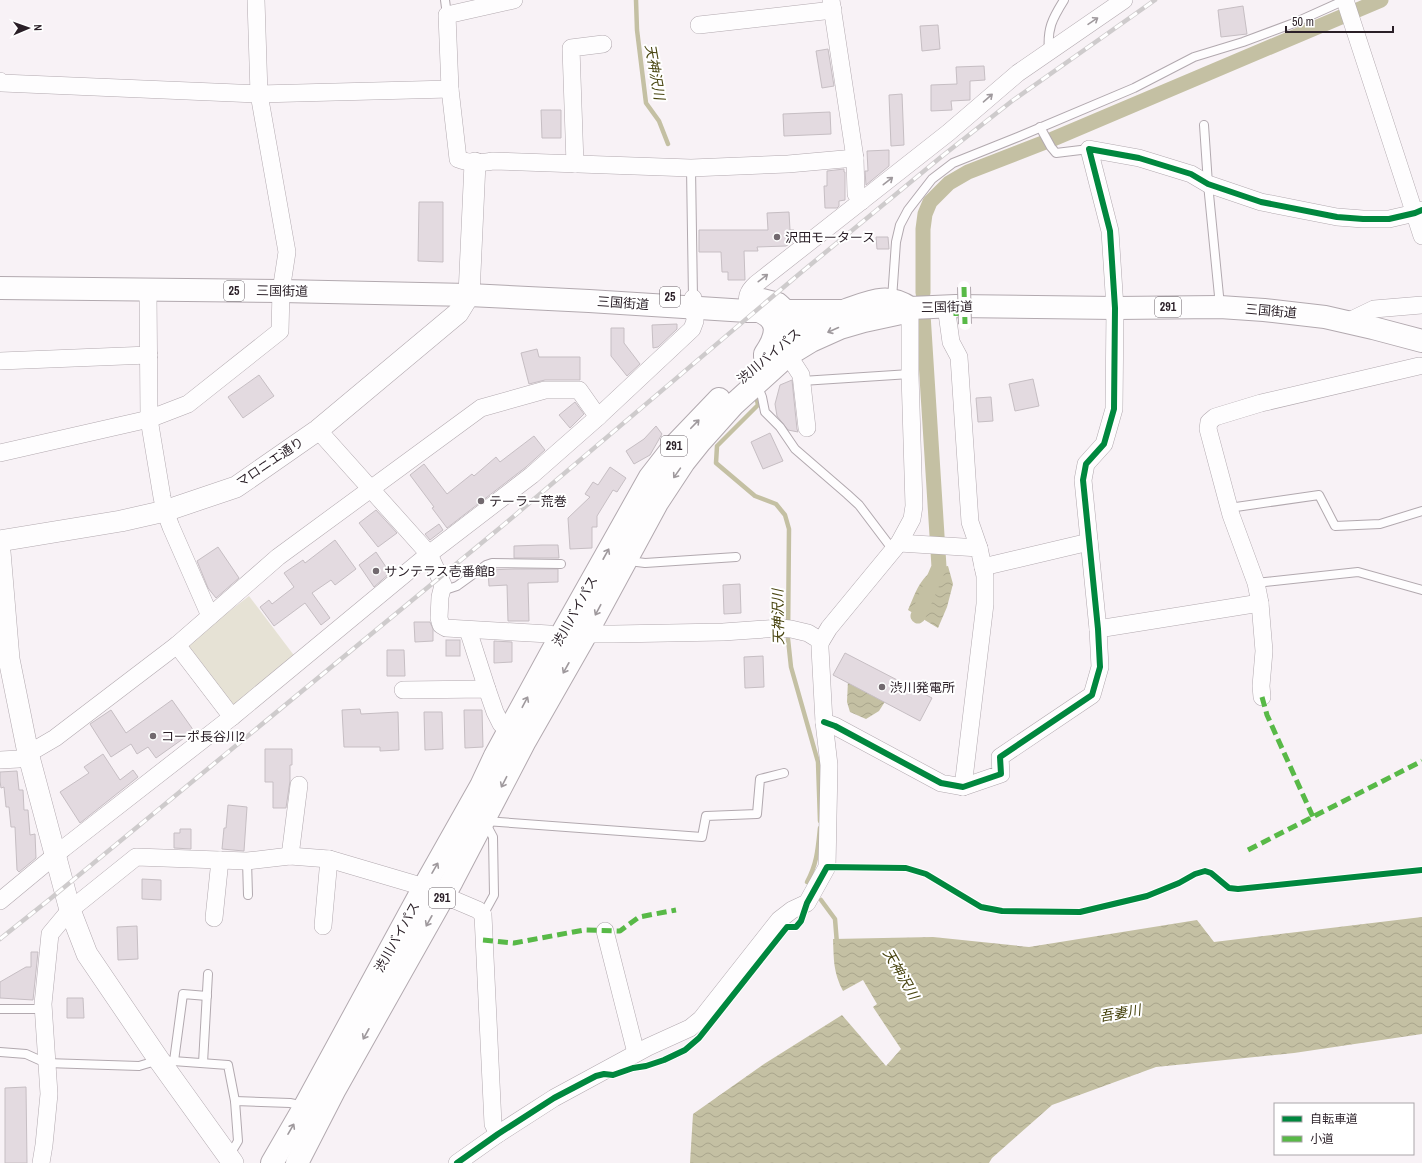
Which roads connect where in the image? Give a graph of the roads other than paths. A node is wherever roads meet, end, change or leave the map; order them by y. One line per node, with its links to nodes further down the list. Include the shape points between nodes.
1 (256, 0): 13 (street)
2 (514, 0): 7 (street)
3 (1064, 0): 10 (lane, via 1053,18 1048,37)
4 (1124, 0): 10 (street, one-way to 4)
5 (1345, 2): 15 (lane, via 1242,42 1194,57); 23 (street)
6 (832, 5): 8 (street); 17 (street)
7 (446, 8): 12 (street)
8 (700, 25)
9 (602, 44): 19 (street, via 571,48)
10 (1049, 51): 22 (street, one-way to 10, via 948,133 1018,72)
11 (0, 81): 13 (street)
12 (450, 89): 13 (street); 18 (street, via 458,159)
13 (259, 94): 28 (street, via 287,252)
14 (1204, 125): 21 (lane)
15 (1042, 130): 16 (lane, via 1054,152); 31 (lane, via 953,163 932,179 900,225 896,242)
16 (1089, 149): 21 (street, via 1138,158 1191,174); 36 (street, via 1110,231)
17 (855, 158): 20 (street); 22 (street, via 856,194)
18 (475, 163): 19 (street, via 493,161); 29 (street)
19 (575, 164): 20 (street)
20 (691, 168): 30 (lane)
21 (1208, 184): 23 (street, via 1261,202 1338,217 1389,219); 35 (lane)
22 (862, 201): 32 (street, one-way to 22, via 750,290 756,284)
23 (1419, 212): 24 (street)
24 (1422, 236)
25 (964, 287): 40 (street, bridge)
26 (0, 288): 27 (main road, 三国街道 / 25)
27 (148, 290): 28 (main road, 三国街道 / 25); 43 (street)
28 (281, 291): 29 (main road, 三国街道 / 25); 52 (street, via 280,331 188,404)
29 (469, 295): 30 (main road, 三国街道 / 25, via 564,291); 54 (street, マロニエ通り, via 458,313)
30 (693, 303): 32 (main road, 三国街道 / 25); 51 (street, via 695,321 692,329)
31 (891, 303): 32 (main road, 三国街道 / 25); 34 (main road, 三国街道 / 291); 38 (main road, 三国街道 / 25); 38 (main road, 渋川バイパス / 291); 44 (main road, 渋川バイパス / 291, one-way to 44, via 901,313 840,328); 48 (street)
32 (753, 305): 37 (main road, 三国街道 / 25); 47 (main road, via 768,316 775,327 774,340)
33 (1422, 305): 39 (street, via 1374,309)
34 (946, 306): 36 (main road, 三国街道 / 291); 63 (street, via 951,342 959,357 970,522)
35 (1220, 307): 36 (main road, 三国街道 / 291); 39 (main road, 三国街道 / 291, via 1294,313)
36 (1115, 308): 61 (street, via 1114,409 1104,444 1086,464 1083,480)
37 (785, 310): 38 (main road, 三国街道 / 25); 41 (main road, via 791,316)
38 (846, 310): 41 (main road, 渋川バイパス / 291, via 818,319)
39 (1347, 322): 42 (main road, 三国街道 / 291)
40 (965, 324)
41 (793, 334): 44 (main road); 47 (main road, 渋川バイパス / 291)
42 (1422, 341)
43 (149, 355): 46 (street); 52 (street)
44 (788, 355): 49 (street); 50 (main road, 渋川バイパス / 291)
45 (1421, 360): 57 (street, via 1261,403 1215,417 1208,422)
46 (0, 361)
47 (760, 362): 78 (main road, 渋川バイパス / 291, one-way to 47, via 650,477 690,428)
48 (910, 374): 49 (lane); 62 (street, via 914,506 912,519)
49 (802, 381): 53 (street)
50 (754, 384): 62 (lane, via 760,392 764,412 780,427 795,449 859,505); 67 (main road, 渋川バイパス / 291, one-way to 67, via 684,462 657,503)
51 (598, 417): 56 (street, via 580,390 545,390 481,408); 65 (street, via 532,475)
52 (149, 419): 55 (street); 58 (street)
53 (807, 428)
54 (318, 430): 56 (street); 58 (street, マロニエ通り, via 236,487)
55 (0, 453)
56 (371, 489): 65 (street); 74 (street, via 278,557)
57 (1229, 508): 59 (lane, via 1319,495 1335,526 1380,524); 70 (street)
58 (165, 511): 60 (street, マロニエ通り); 74 (street)
59 (1422, 511)
60 (0, 541)
61 (1090, 542): 69 (street); 75 (street)
62 (896, 547): 63 (street); 79 (street)
63 (978, 548): 69 (street)
64 (0, 552): 81 (street)
65 (429, 554): 72 (street, via 443,585); 85 (street)
66 (736, 557): 67 (lane, via 645,563)
67 (627, 558): 77 (main road, 渋川バイパス / 291, one-way to 77)
68 (561, 564): 72 (lane, via 486,564 457,586)
69 (983, 567): 92 (street, via 986,604)
70 (1256, 584): 71 (lane, via 1358,572); 73 (street)
71 (1422, 590)
72 (441, 591): 76 (street, via 441,625 446,628)
73 (1260, 603): 75 (street); 84 (street, via 1264,651)
74 (210, 616): 80 (street)
75 (1098, 629): 92 (street, via 1100,667 1092,695 1000,757 1001,774)
76 (468, 630): 78 (street); 83 (street)
77 (586, 634): 78 (street); 79 (street, via 785,629 808,633); 87 (main road, 渋川バイパス / 291, one-way to 87)
78 (560, 636): 87 (main road, 渋川バイパス / 291, one-way to 78)
79 (821, 641): 86 (street)
80 (176, 645): 85 (street); 88 (street, via 55,738)
81 (5, 659): 88 (street)
82 (403, 690): 83 (street)
83 (487, 690): 87 (street, via 501,724)
84 (1262, 697)
85 (232, 717): 94 (street)
86 (824, 722): 92 (street, via 941,783); 112 (street, via 829,765 826,867 807,903 779,920 701,1019 690,1028)
87 (517, 735): 93 (main road, 渋川バイパス / 291, one-way to 93); 99 (main road, 渋川バイパス / 291, one-way to 87, via 495,756)
88 (28, 752): 89 (street, via 18,759); 94 (street)
89 (0, 760)
90 (784, 773): 93 (lane, via 760,779 757,814 706,816 702,836)
91 (299, 785): 95 (street)
92 (963, 787)
93 (484, 821): 99 (main road, 渋川バイパス / 291); 103 (lane, via 493,837 494,895)
94 (56, 855): 101 (street); 102 (street)
95 (290, 856): 96 (street); 98 (street)
96 (329, 859): 99 (street); 105 (street)
97 (220, 860): 98 (street); 102 (street, via 136,857); 104 (street)
98 (247, 861): 100 (lane)
99 (433, 891): 103 (street, via 478,910); 117 (main road, 渋川バイパス / 291); 122 (main road, 渋川バイパス / 291, one-way to 122)
100 (248, 895)
101 (0, 901)
102 (70, 910): 110 (street, via 50,934); 113 (street, via 87,954)
103 (483, 915): 118 (street, via 494,1124)
104 (214, 918)
105 (323, 926)
106 (606, 931): 112 (street)
107 (208, 974): 108 (lane)
108 (207, 996): 113 (lane, via 183,994); 115 (lane)
109 (0, 1009): 110 (lane)
110 (43, 1009): 114 (street)
111 (0, 1052): 114 (lane, via 26,1054)
112 (636, 1053): 118 (street, via 554,1098)
113 (167, 1060): 114 (lane, via 139,1066); 115 (lane); 119 (street)
114 (46, 1063): 120 (street, via 49,1094)
115 (204, 1063): 116 (lane, via 228,1065)
116 (235, 1101): 117 (lane); 119 (lane, via 238,1142)
117 (304, 1106): 121 (main road, 渋川バイパス / 291, one-way to 117)
118 (498, 1134): 123 (street)
119 (230, 1160)
120 (41, 1163)
121 (272, 1163)
122 (297, 1163)
123 (457, 1163)

